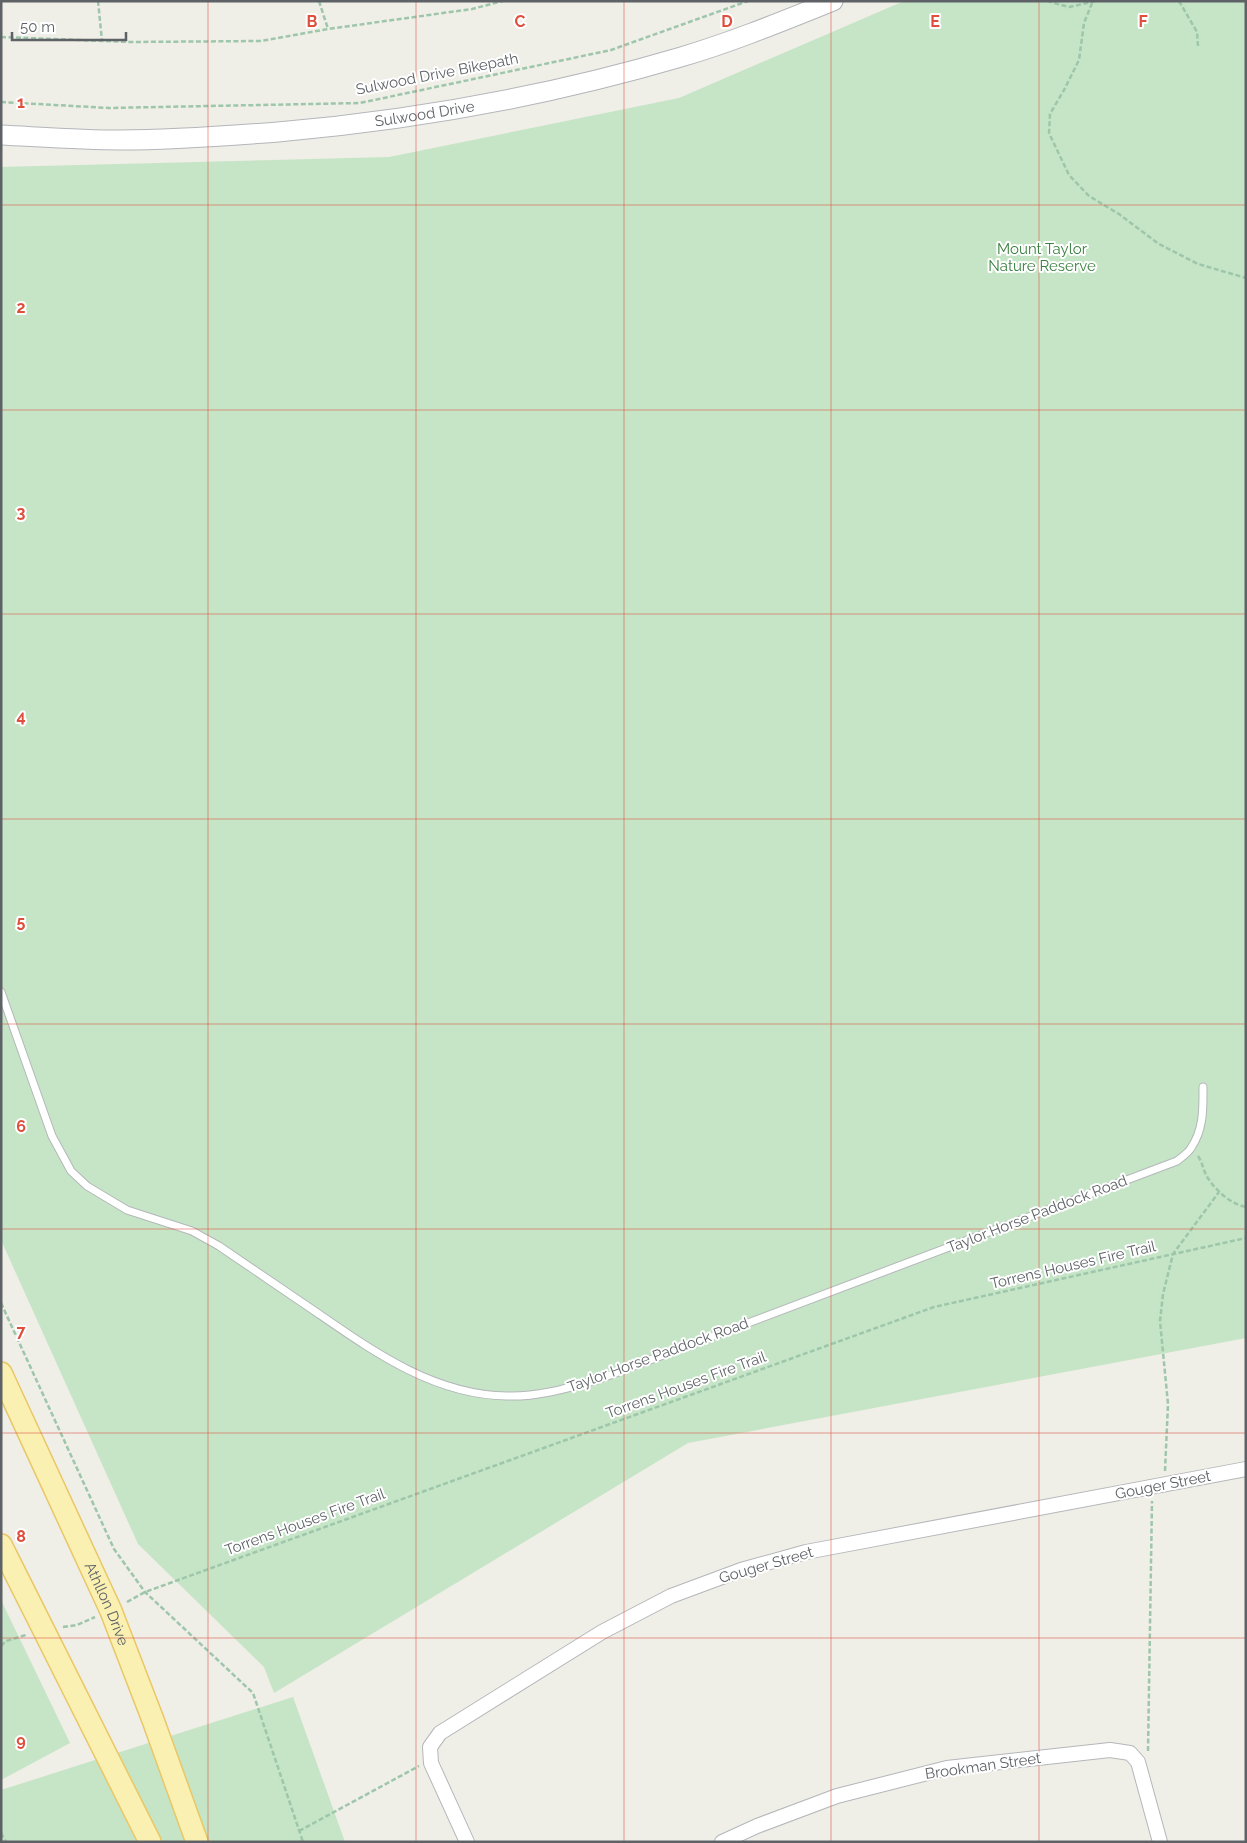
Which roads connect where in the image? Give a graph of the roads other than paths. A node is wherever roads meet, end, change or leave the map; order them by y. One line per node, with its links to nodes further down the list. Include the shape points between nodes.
1 (833, 1): 2 (main road, Sulwood Drive, via 681,57 576,85 414,117 346,126 171,139)
2 (1, 134)
3 (1, 992): 4 (lane, Taylor Horse Paddock Road, via 52,1136 72,1172 87,1186 127,1210 192,1231 219,1246 413,1373 485,1395 532,1395 597,1380 1177,1161 1191,1149 1200,1128)
4 (1203, 1087)
5 (1, 1373): 9 (main road, Athllon Drive, via 111,1611)
6 (1246, 1470): 10 (street, Gouger Street, via 806,1552 741,1570 671,1596 602,1632 440,1733 430,1747 431,1763)
7 (1, 1545): 8 (main road)
8 (150, 1842)
9 (197, 1842)
10 (467, 1842)
11 (722, 1842): 12 (street, Brookman Street, via 837,1796 946,1768 1110,1750 1130,1753 1138,1762)
12 (1160, 1842)

